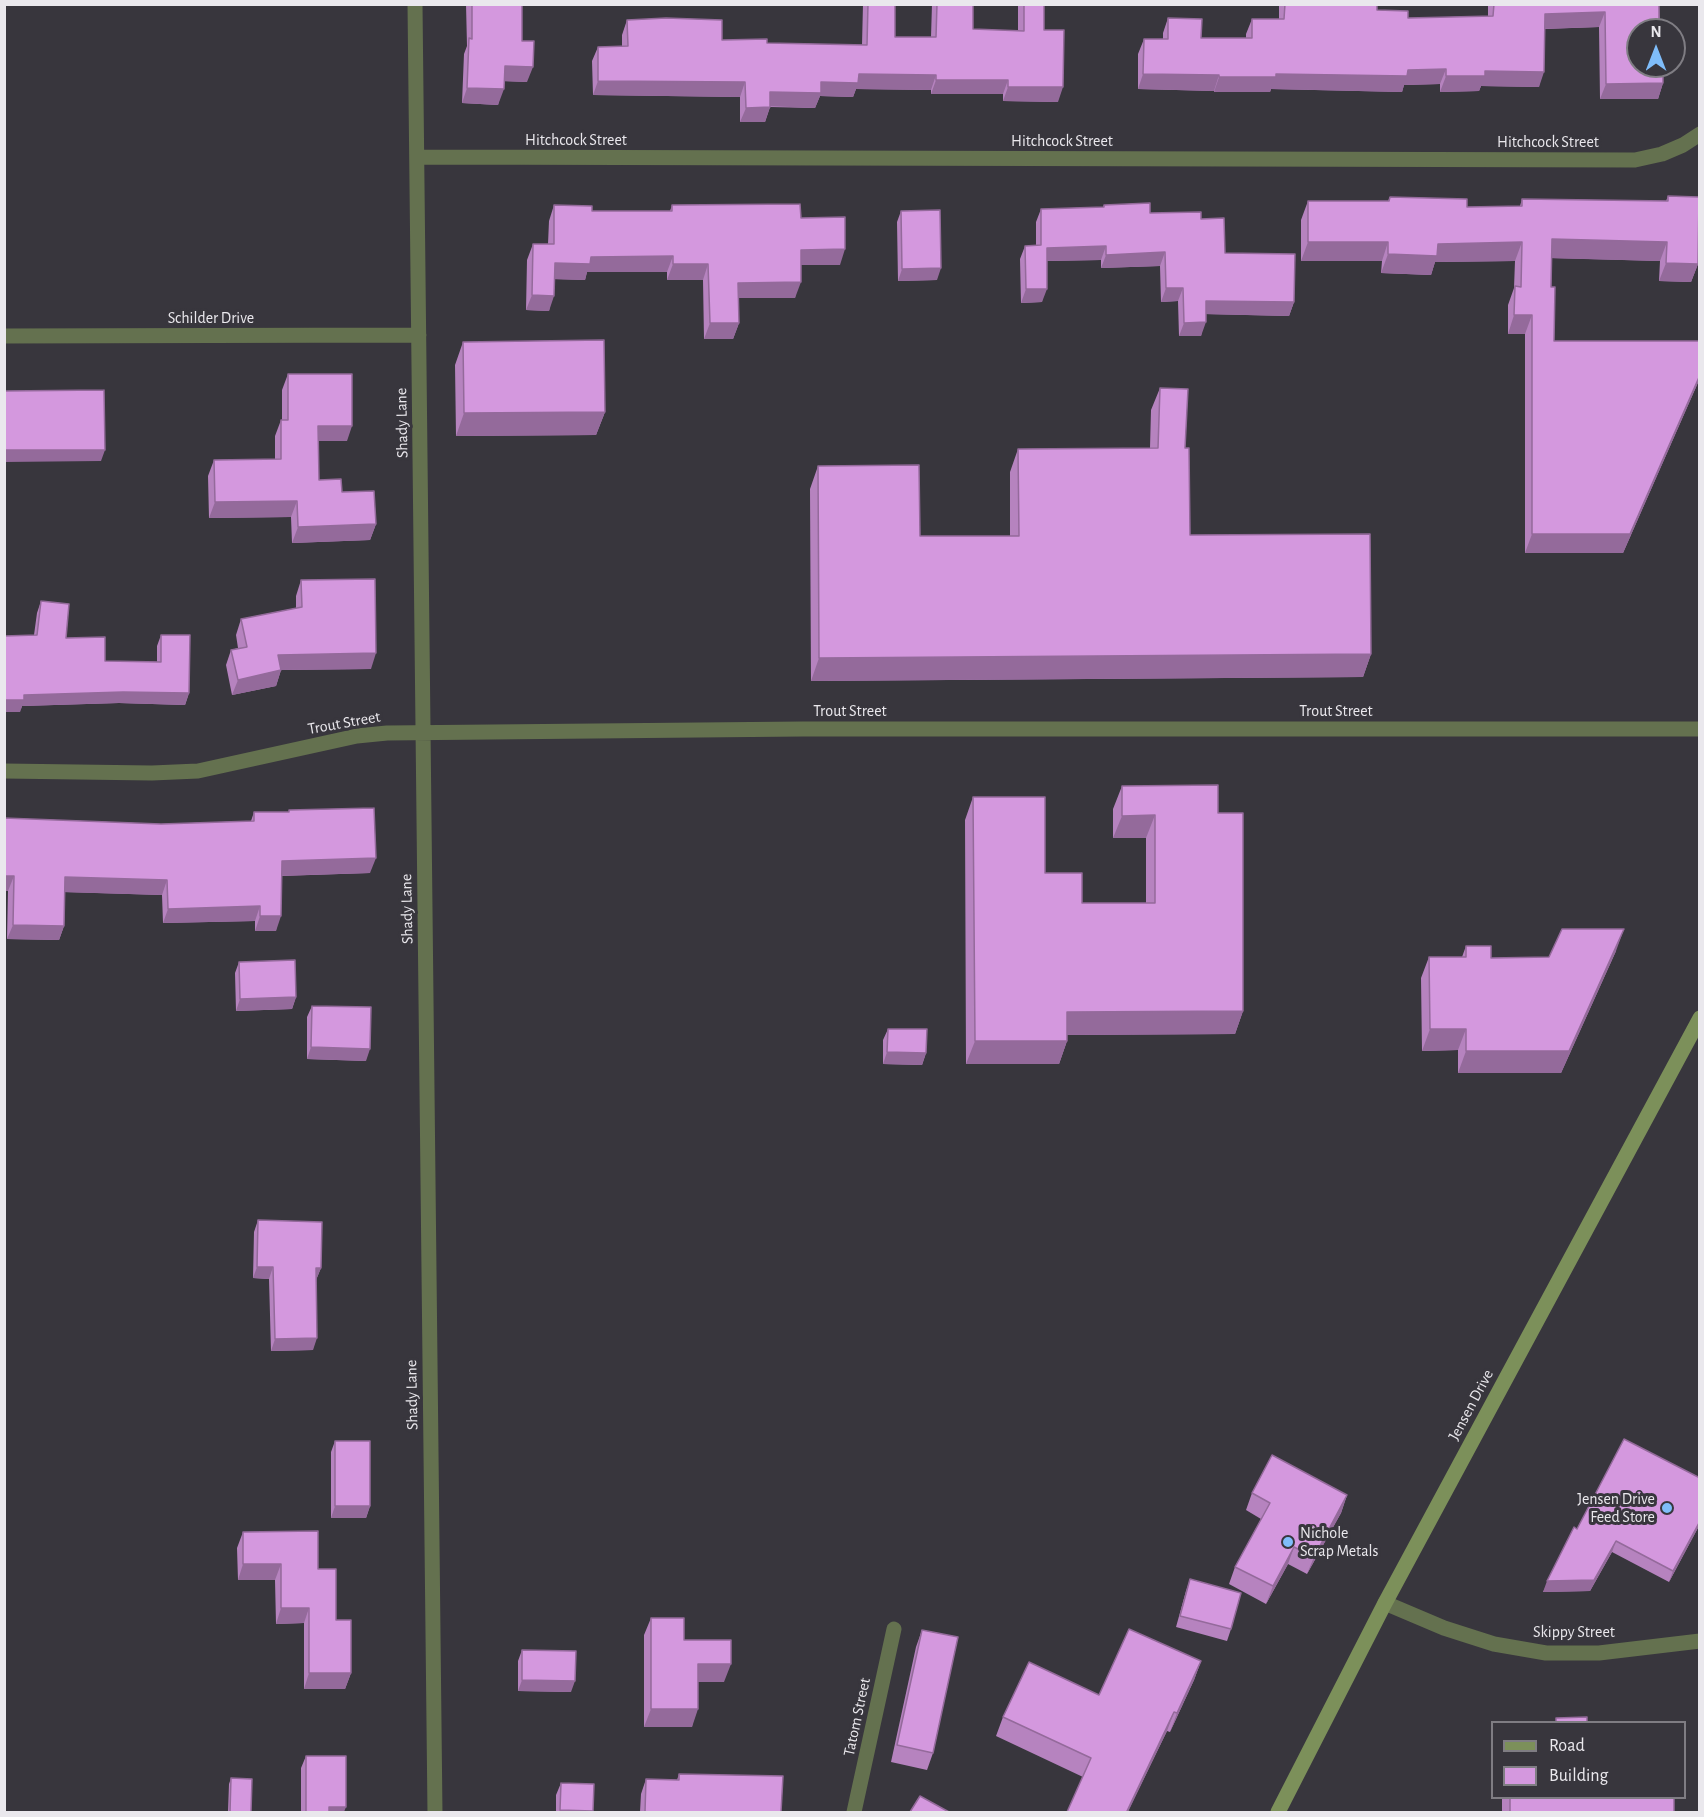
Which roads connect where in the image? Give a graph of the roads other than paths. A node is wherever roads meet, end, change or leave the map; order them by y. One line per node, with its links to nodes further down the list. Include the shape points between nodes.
1 (415, 4): 3 (street, Shady Lane)
2 (1700, 134): 3 (street, Hitchcock Street, via 1662,154 1635,160)
3 (418, 157): 4 (street, Shady Lane)
4 (418, 335): 5 (street, Schilder Drive); 7 (street, Shady Lane)
5 (4, 336)
6 (1700, 729): 7 (street, Trout Street, via 803,729)
7 (423, 734): 8 (street, Trout Street, via 357,736 198,771); 13 (street, Shady Lane)
8 (4, 771)
9 (1697, 1027): 10 (main road, Jensen Drive)
10 (1385, 1603): 12 (street, Skippy Street, via 1444,1629 1546,1653 1599,1653); 15 (main road, Jensen Drive)
11 (894, 1629): 14 (street, Tatom Street)
12 (1700, 1641)
13 (435, 1812)
14 (854, 1812)
15 (1278, 1812)

